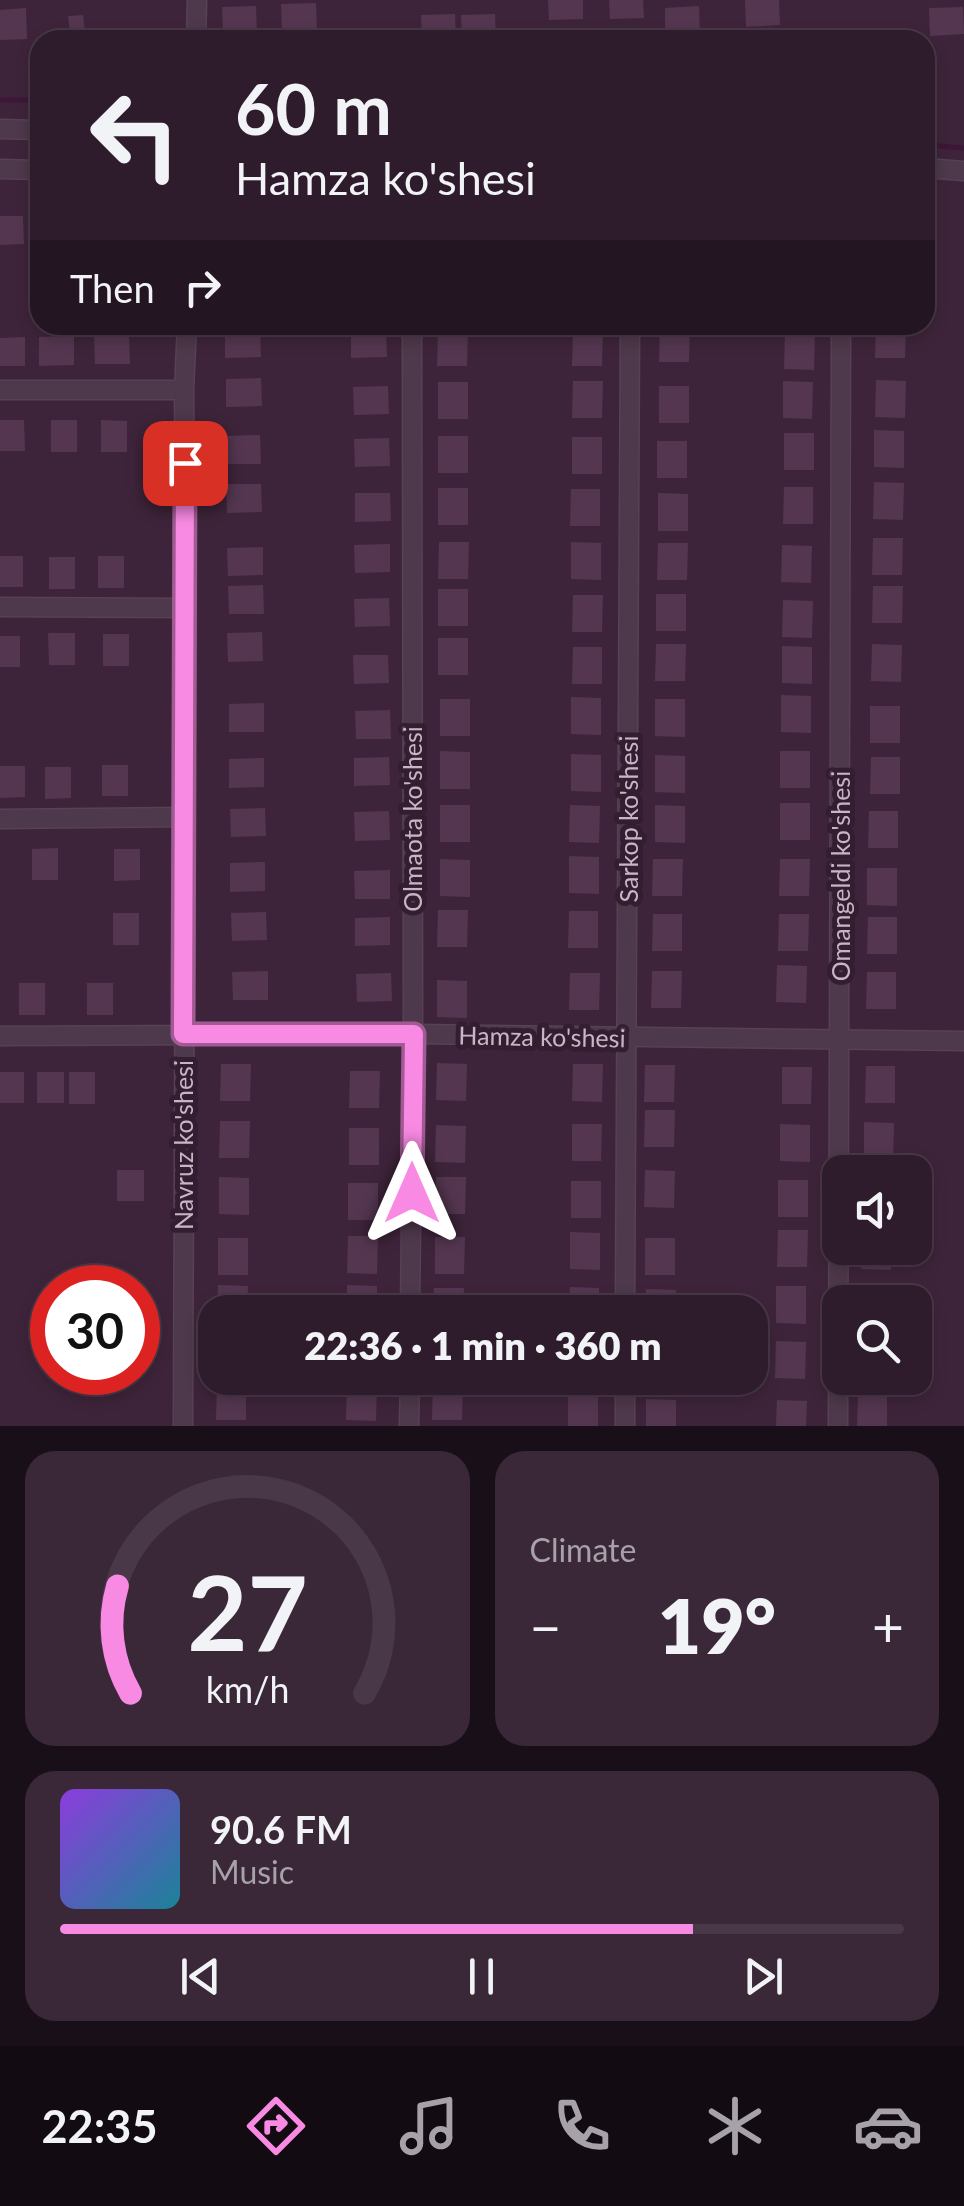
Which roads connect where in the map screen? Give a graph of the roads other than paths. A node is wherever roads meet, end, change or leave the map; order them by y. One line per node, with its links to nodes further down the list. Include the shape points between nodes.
1 (197, 0): 2 (street)
2 (196, 30)
3 (0, 129): 4 (street)
4 (30, 130)
5 (0, 169): 7 (street)
6 (935, 169): 8 (street)
7 (30, 170)
8 (964, 171)
9 (187, 335): 14 (street, Navruz ko'shesi)
10 (412, 335): 20 (street, Olmaota ko'shesi)
11 (630, 335): 22 (street, Sarkop ko'shesi)
12 (840, 335): 23 (street, Omangeldi ko'shesi)
13 (0, 390): 14 (street)
14 (184, 390): 16 (street, Navruz ko'shesi)
15 (0, 607): 16 (street)
16 (186, 608): 17 (street, Navruz ko'shesi)
17 (184, 817): 18 (street); 19 (street, Navruz ko'shesi)
18 (0, 819)
19 (183, 1034): 20 (street, Hamza ko'shesi); 21 (street, Hamza ko'shesi); 29 (street, Navruz ko'shesi)
20 (414, 1034): 22 (street, Hamza ko'shesi); 25 (street, Olmaota ko'shesi)
21 (0, 1036)
22 (627, 1037): 23 (street, Hamza ko'shesi); 26 (street, Sarkop ko'shesi)
23 (840, 1041): 24 (street, Hamza ko'shesi); 32 (street, Omangeldi ko'shesi)
24 (964, 1041)
25 (410, 1295)
26 (626, 1295)
27 (410, 1395): 30 (street)
28 (625, 1395): 31 (street)
29 (182, 1426)
30 (409, 1426)
31 (625, 1426)
32 (838, 1426)

